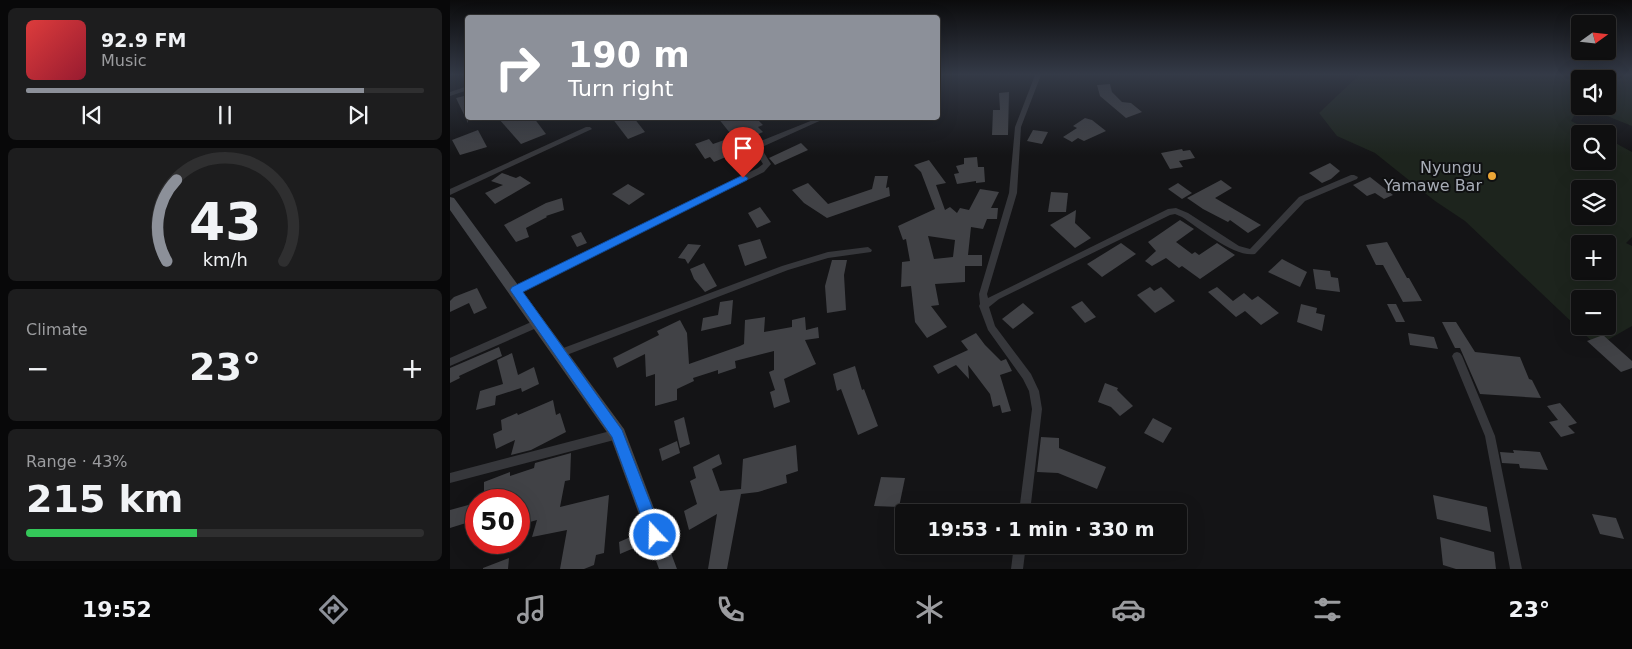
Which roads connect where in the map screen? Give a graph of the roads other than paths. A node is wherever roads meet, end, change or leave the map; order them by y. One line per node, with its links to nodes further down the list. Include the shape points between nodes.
1 (1028, 102): 9 (street, via 1018,127 1013,193 983,294)
2 (818, 120): 8 (street, via 759,145 757,148 768,164 761,170)
3 (588, 129): 5 (street)
4 (1354, 177): 9 (street, via 1302,199 1252,252 1237,250 1186,215 1168,212)
5 (450, 192)
6 (450, 201): 8 (main road)
7 (868, 250): 11 (street, via 828,255 785,268)
8 (516, 290): 10 (main road)
9 (983, 306): 16 (street, via 991,331 1020,363 1035,393 1037,409)
10 (538, 323): 11 (main road); 13 (street)
11 (562, 353): 14 (main road)
12 (1458, 356): 20 (street, via 1490,436)
13 (450, 362)
14 (618, 434): 15 (street); 18 (main road)
15 (450, 478)
16 (1025, 504)
17 (1019, 554): 19 (street)
18 (668, 569)
19 (1018, 569)
20 (1516, 569)

